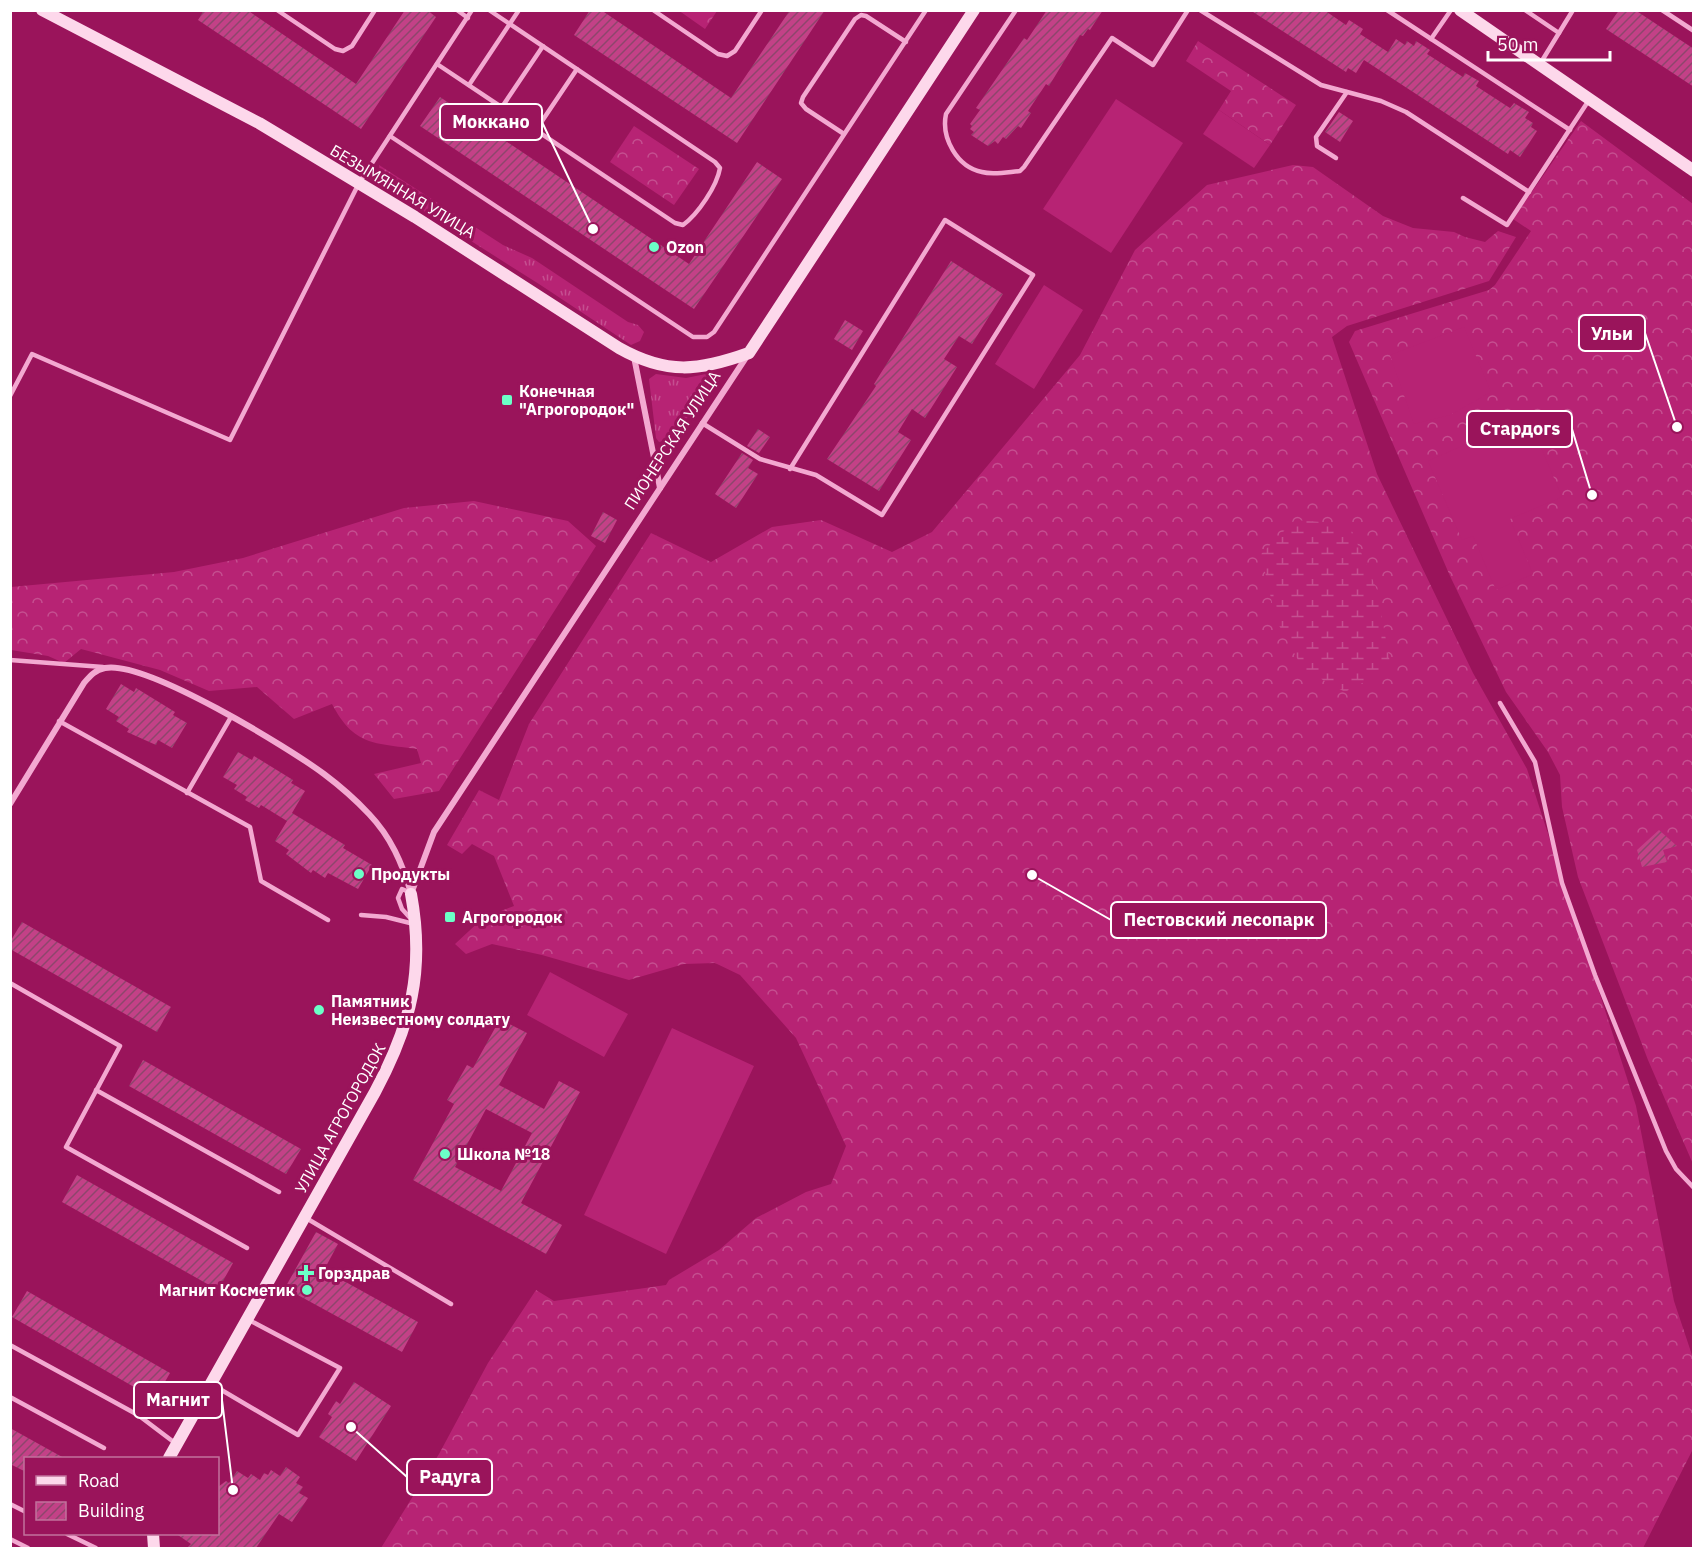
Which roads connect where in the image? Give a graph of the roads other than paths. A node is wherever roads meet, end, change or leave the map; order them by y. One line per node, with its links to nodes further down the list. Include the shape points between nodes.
1 (42, 10): 41 (street, БЕЗЫМЯННАЯ УЛИЦА, via 259,123)
2 (277, 10): 3 (lane, via 335,50 343,51 352,46)
3 (375, 10)
4 (457, 10): 21 (lane)
5 (472, 10): 21 (lane)
6 (489, 10): 22 (lane)
7 (519, 10): 22 (lane)
8 (652, 10): 9 (lane, via 726,56 735,51)
9 (762, 10)
10 (926, 10): 26 (lane)
11 (974, 10): 44 (street, ПИОНЕРСКАЯ УЛИЦА)
12 (1016, 10): 13 (lane, via 946,114 952,151 984,173 1024,168 1112,38 1153,65)
13 (1188, 10)
14 (1200, 10): 32 (lane, via 1312,80)
15 (1387, 10): 25 (lane)
16 (1451, 10): 25 (lane)
17 (1460, 10): 29 (street)
18 (1525, 10): 24 (lane)
19 (1573, 10): 24 (lane)
20 (1665, 11): 23 (lane)
21 (468, 18): 28 (lane)
22 (510, 24): 27 (lane); 31 (lane)
23 (1694, 31)
24 (1559, 33): 29 (lane)
25 (1431, 39): 36 (lane)
26 (906, 42): 37 (lane); 37 (lane, via 866,16 855,19 801,103)
27 (543, 46): 30 (lane); 34 (lane)
28 (437, 64): 31 (lane); 38 (lane)
29 (1539, 65): 33 (street)
30 (577, 69): 35 (lane); 35 (lane, via 720,168 718,178 690,220 683,225 675,224)
31 (469, 85): 34 (lane)
32 (1347, 92): 39 (lane, via 1316,137 1317,146); 42 (lane, via 1400,109)
33 (1589, 100): 36 (lane); 40 (street)
34 (502, 107): 35 (lane)
35 (536, 130)
36 (1570, 130): 42 (lane)
37 (844, 134): 38 (lane, via 714,332 700,338)
38 (390, 136): 41 (lane)
39 (1336, 158)
40 (1694, 171)
41 (359, 183): 45 (street, БЕЗЫМЯННАЯ УЛИЦА); 46 (lane, via 230,440 32,354)
42 (1529, 192): 43 (lane, via 1507,225)
43 (1463, 198)
44 (749, 353): 45 (street, БЕЗЫМЯННАЯ УЛИЦА, via 688,368 665,367); 47 (street, ПИОНЕРСКАЯ УЛИЦА)
45 (634, 357): 49 (street)
46 (11, 393)
47 (702, 423): 48 (lane, via 760,459); 49 (street, ПИОНЕРСКАЯ УЛИЦА)
48 (790, 469): 48 (lane, via 816,476 882,515 1033,275 945,220)
49 (660, 488): 57 (street, ПИОНЕРСКАЯ УЛИЦА, via 434,831)
50 (10, 660): 51 (lane)
51 (107, 668): 53 (street, УЛИЦА АГРОГОРОДОК, via 124,669 165,683); 54 (street, via 93,672)
52 (1500, 703): 63 (lane, via 1535,762 1562,883 1604,996 1666,1150)
53 (231, 717): 55 (lane); 57 (street, УЛИЦА АГРОГОРОДОК, via 325,774 370,815 391,841)
54 (59, 721): 55 (lane); 56 (street)
55 (188, 793): 59 (lane, via 250,827 261,881)
56 (10, 804)
57 (411, 894): 60 (street, УЛИЦА АГРОГОРОДОК)
58 (361, 915): 60 (lane)
59 (328, 920)
60 (416, 924): 65 (street, УЛИЦА АГРОГОРОДОК, via 414,984 404,1031 375,1092)
61 (10, 983): 62 (lane, via 120,1046)
62 (96, 1090): 64 (lane); 66 (lane, via 66,1147)
63 (1694, 1188)
64 (279, 1192)
65 (304, 1217): 67 (lane); 68 (street, УЛИЦА АГРОГОРОДОК)
66 (247, 1248)
67 (451, 1304)
68 (246, 1319): 70 (street, УЛИЦА АГРОГОРОДОК); 70 (lane, via 340,1368 298,1435)
69 (10, 1345): 72 (lane, via 138,1415)
70 (210, 1383): 72 (street, УЛИЦА АГРОГОРОДОК)
71 (10, 1397): 73 (lane)
72 (176, 1443): 74 (street, УЛИЦА АГРОГОРОДОК)
73 (104, 1448)
74 (169, 1457)
75 (10, 1504): 76 (lane)
76 (24, 1511)
77 (71, 1535): 80 (lane)
78 (10, 1539): 79 (lane)
79 (28, 1548)
80 (96, 1548)

